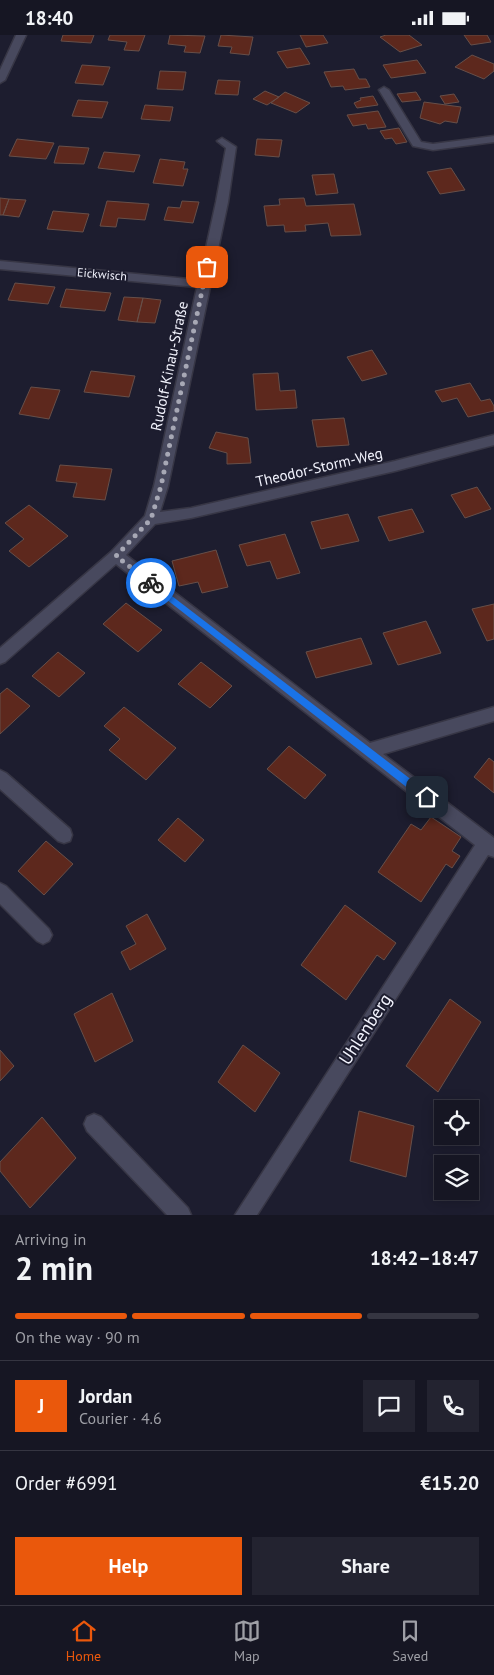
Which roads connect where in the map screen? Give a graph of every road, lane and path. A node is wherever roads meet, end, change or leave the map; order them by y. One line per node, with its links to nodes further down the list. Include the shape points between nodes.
1 (21, 35): 2 (street)
2 (0, 81)
3 (384, 90): 4 (street, via 417,145 433,147)
4 (494, 139)
5 (222, 141): 7 (street, Rudolf-Kinau-Straße, via 231,147)
6 (0, 265): 7 (street, Eickwisch)
7 (203, 284): 9 (street, Rudolf-Kinau-Straße, via 161,486)
8 (494, 440): 9 (street, Theodor-Storm-Weg, via 191,513)
9 (151, 519): 10 (street)
10 (116, 556): 11 (street); 13 (street, Uhlenberg)
11 (0, 657)
12 (494, 714): 13 (street)
13 (367, 751): 16 (street, Uhlenberg)
14 (0, 778): 15 (street)
15 (64, 835)
16 (490, 846): 21 (street, Uhlenberg)
17 (0, 892): 18 (street)
18 (43, 935)
19 (94, 1124): 20 (street)
20 (182, 1215)
21 (244, 1215)

